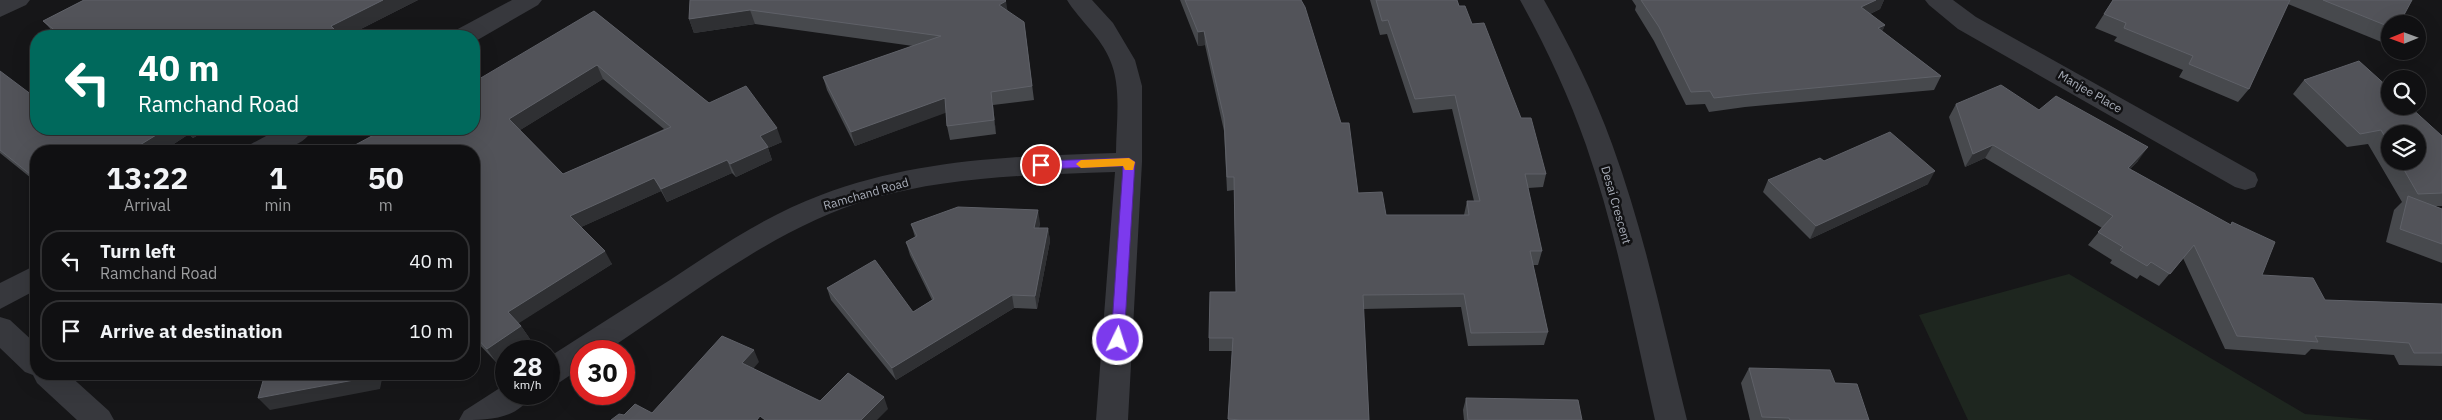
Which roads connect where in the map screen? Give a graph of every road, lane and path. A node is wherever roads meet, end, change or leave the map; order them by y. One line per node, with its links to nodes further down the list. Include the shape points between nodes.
1 (18, 0): 6 (street)
2 (530, 0): 7 (street)
3 (1079, 0): 10 (street, via 1104,29 1123,60 1129,86)
4 (1532, 0): 22 (street, Desai Crescent, via 1556,41 1615,194)
5 (1937, 0): 11 (street, Manjee Place, via 1967,23)
6 (0, 9)
7 (476, 30)
8 (289, 135): 9 (street)
9 (271, 145)
10 (1129, 162): 15 (street, Ramchand Road, via 1024,166 957,173 894,183 832,201 754,240); 21 (street)
11 (2245, 180)
12 (30, 279): 13 (street)
13 (0, 296)
14 (0, 329): 16 (street)
15 (599, 340)
16 (30, 357)
17 (55, 380): 19 (street)
18 (499, 405): 20 (street)
19 (98, 420)
20 (476, 420)
21 (1112, 420)
22 (1671, 420)

